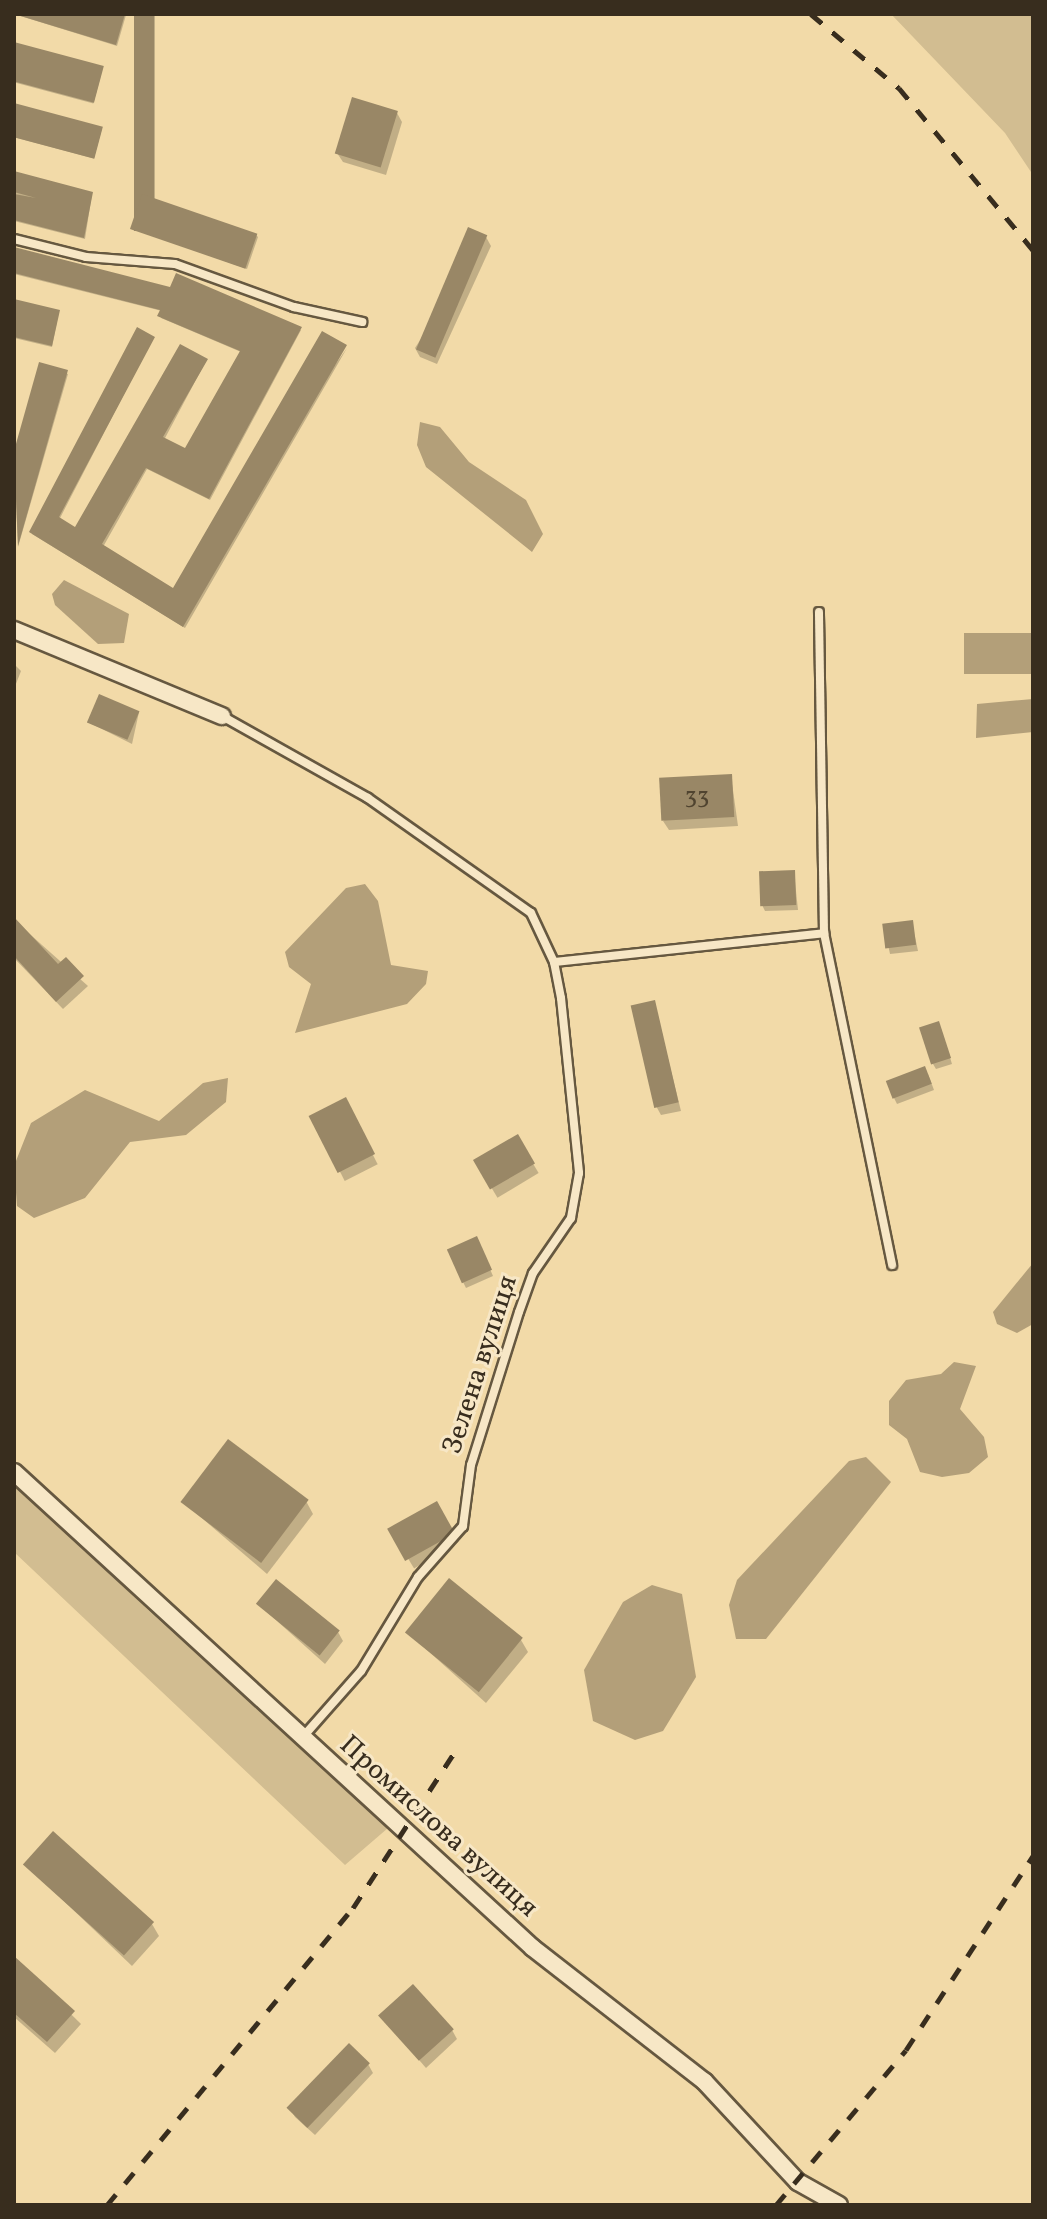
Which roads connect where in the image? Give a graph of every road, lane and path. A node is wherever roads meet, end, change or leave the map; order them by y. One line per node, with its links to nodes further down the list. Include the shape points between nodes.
1 (14, 239): 2 (lane, via 86,257 175,264 294,307)
2 (362, 322)
3 (819, 612): 6 (lane)
4 (14, 630): 5 (street)
5 (222, 716): 7 (lane, Зелена вулиця, via 498,884 531,913)
6 (824, 933): 7 (lane); 8 (lane)
7 (554, 962): 10 (lane, Зелена вулиця, via 578,1196 519,1312 471,1465 463,1526 418,1577 361,1671)
8 (892, 1265)
9 (14, 1472): 10 (street, Промислова вулиця)
10 (301, 1739): 11 (street, Промислова вулиця, via 533,1948 704,2081 798,2182)
11 (839, 2205)

